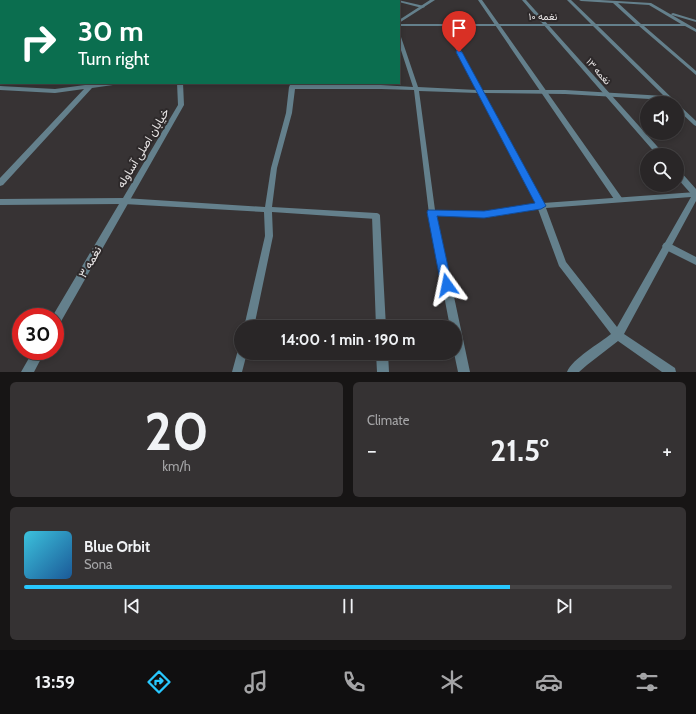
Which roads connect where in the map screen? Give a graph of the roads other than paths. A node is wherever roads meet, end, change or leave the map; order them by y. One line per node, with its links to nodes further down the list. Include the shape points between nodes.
1 (434, 0): 8 (street)
2 (480, 0): 16 (street)
3 (524, 0): 17 (street, نغمه ۱۳)
4 (569, 0): 13 (lane)
5 (581, 0): 7 (lane)
6 (400, 1): 8 (lane)
7 (614, 2): 9 (lane, via 650,4); 14 (lane)
8 (423, 7): 11 (street)
9 (662, 11): 10 (lane); 18 (lane)
10 (696, 21)
11 (400, 23)
12 (400, 24): 15 (lane, نغمه ۱۰)
13 (595, 24): 14 (lane, نغمه ۱۰); 17 (lane, نغمه ۱۰); 34 (lane)
14 (640, 24): 18 (lane, نغمه ۱۰); 21 (lane)
15 (445, 25): 16 (lane, نغمه ۱۰); 30 (lane)
16 (497, 25): 17 (lane, نغمه ۱۰); 31 (street)
17 (545, 25): 32 (street, نغمه ۱۳)
18 (687, 25): 19 (lane)
19 (696, 31)
20 (400, 40): 28 (lane)
21 (696, 74)
22 (50, 84): 29 (street)
23 (105, 84): 26 (street)
24 (180, 84): 42 (street, خیابان اصلی آساوله, via 181,105)
25 (292, 85): 28 (lane); 45 (lane, via 289,113 274,168)
26 (90, 86): 29 (street, via 55,91); 39 (street)
27 (0, 88): 29 (street)
28 (416, 89): 30 (lane); 46 (lane)
29 (43, 90)
30 (479, 91): 31 (lane); 44 (lane)
31 (544, 92): 32 (lane); 41 (street)
32 (606, 94): 33 (lane); 37 (street, نغمه ۱۳)
33 (640, 96)
34 (667, 96)
35 (684, 113): 36 (lane)
36 (696, 124)
37 (655, 148)
38 (684, 181): 40 (street)
39 (0, 183)
40 (696, 194): 41 (lane); 48 (lane)
41 (620, 200): 44 (lane)
42 (124, 201): 43 (street); 45 (lane); 50 (street, نغمه ۳)
43 (0, 202)
44 (541, 206): 46 (lane, via 484,215); 53 (lane, via 562,264)
45 (268, 210): 47 (lane); 51 (lane, via 269,236)
46 (432, 212): 60 (street)
47 (376, 216): 52 (street)
48 (667, 246): 49 (street); 53 (lane)
49 (696, 261)
50 (63, 308)
51 (251, 320)
52 (381, 320)
53 (618, 335): 61 (lane); 62 (lane)
54 (34, 360): 57 (street)
55 (240, 360): 58 (lane)
56 (382, 360): 59 (street)
57 (27, 372)
58 (237, 372)
59 (383, 372)
60 (464, 372)
61 (572, 372)
62 (672, 372)

